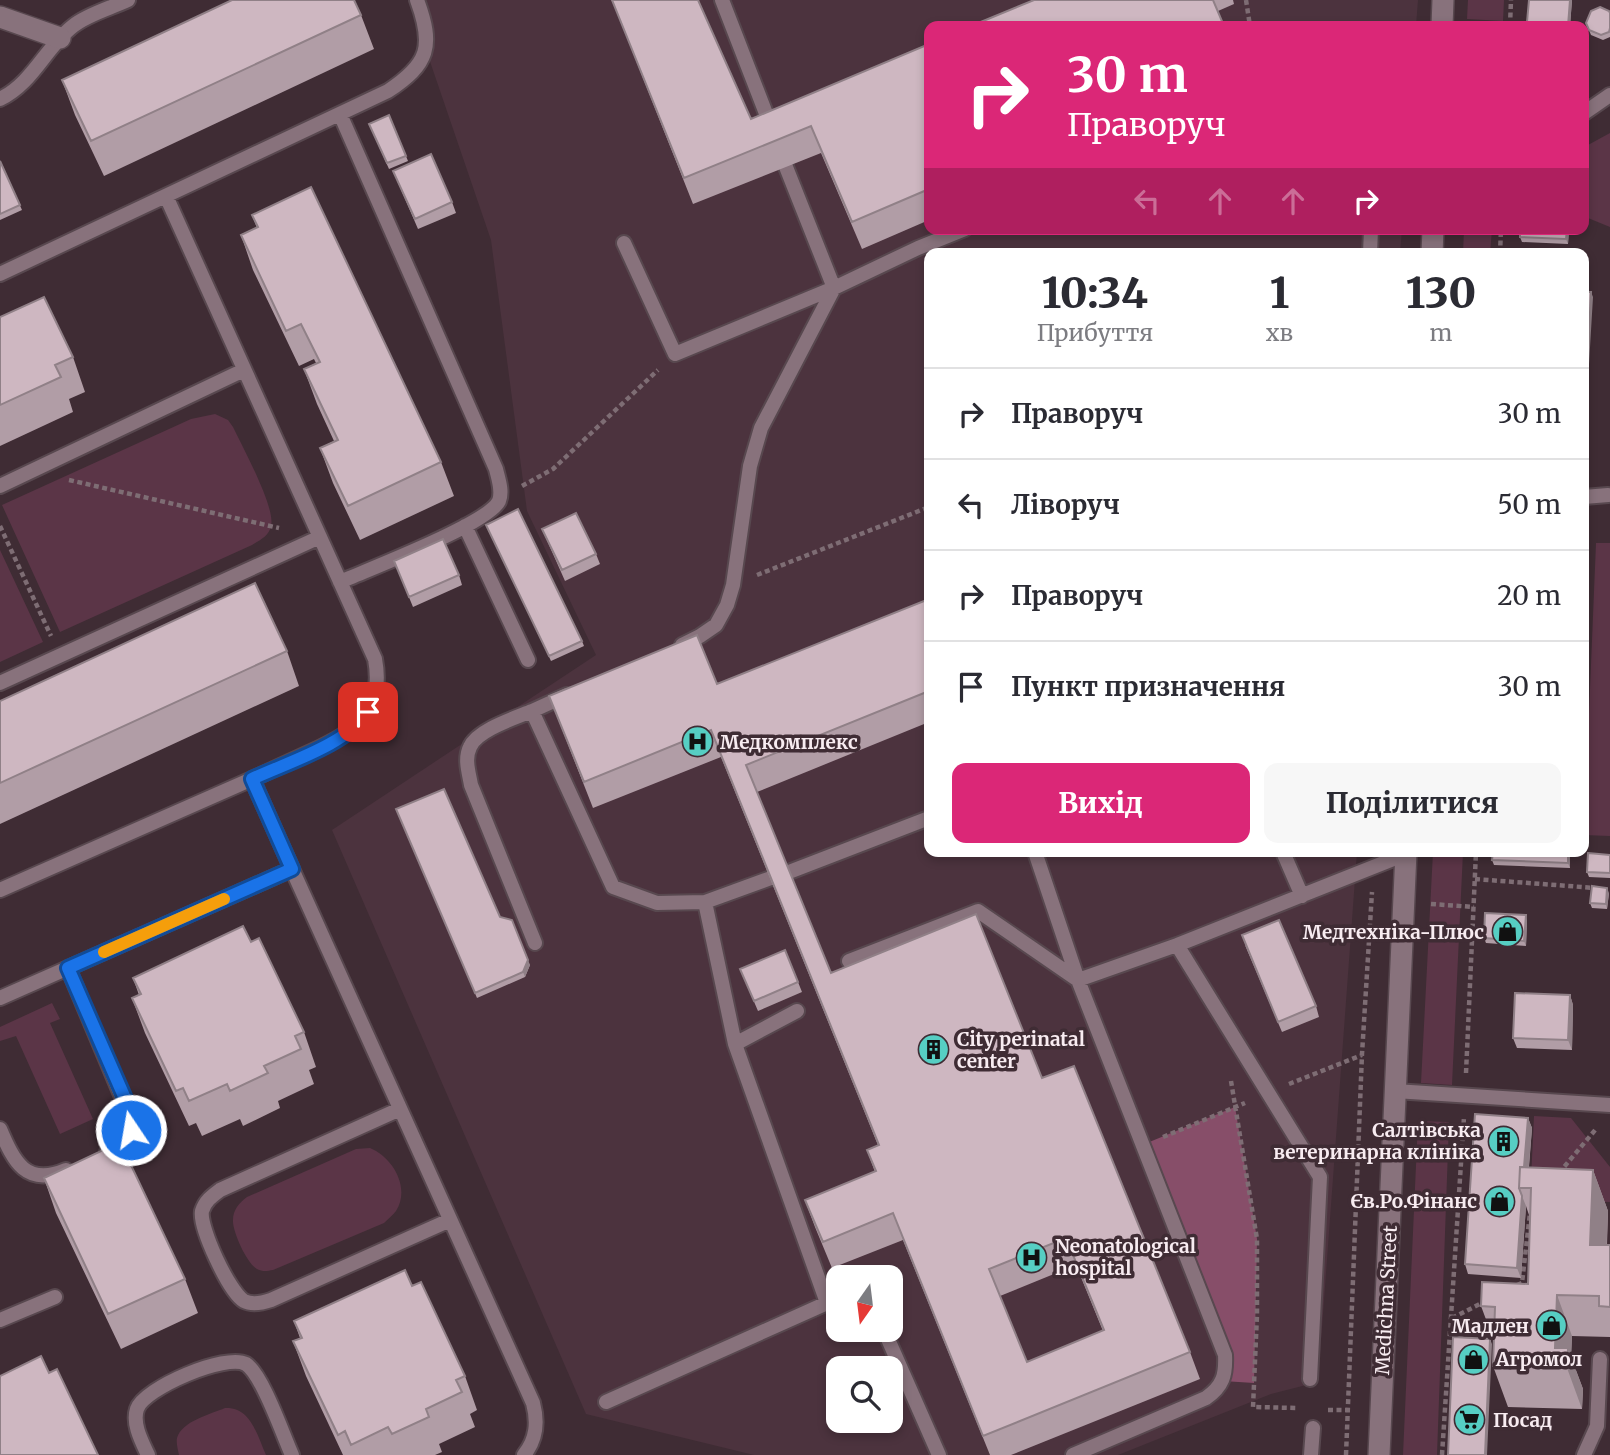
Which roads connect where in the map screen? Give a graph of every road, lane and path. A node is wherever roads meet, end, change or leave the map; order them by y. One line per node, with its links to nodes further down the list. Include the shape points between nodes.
1 (128, 0): 11 (lane, via 75,24)
2 (418, 0): 15 (lane, via 427,32 421,64 388,91)
3 (722, 0): 16 (lane)
4 (1246, 0): 8 (path)
5 (1443, 0): 9 (street)
6 (1511, 0): 10 (path)
7 (0, 17): 11 (street)
8 (1249, 21)
9 (1442, 21)
10 (1510, 21)
11 (60, 38): 13 (lane, via 28,80)
12 (1610, 95): 14 (lane)
13 (0, 99)
14 (1589, 110)
15 (340, 114): 18 (lane); 29 (lane, via 496,469)
16 (776, 139)
17 (786, 167): 22 (lane)
18 (166, 196): 21 (lane); 24 (lane)
19 (950, 235): 22 (lane)
20 (624, 243): 23 (lane)
21 (0, 274)
22 (834, 288): 23 (lane); 35 (lane, via 761,428 743,505)
23 (675, 354): 29 (path, via 553,469)
24 (244, 369): 25 (lane); 33 (lane)
25 (31, 472): 26 (lane); 33 (path)
26 (0, 486)
27 (1608, 495): 28 (lane)
28 (1589, 497)
29 (500, 499): 32 (lane, via 491,511)
30 (924, 509): 35 (path)
31 (0, 526): 37 (path)
32 (465, 526): 34 (lane); 38 (lane)
33 (320, 537): 34 (lane); 37 (lane)
34 (340, 582): 42 (lane, via 375,659 374,702 362,721 341,738)
35 (733, 585): 36 (lane, via 716,625)
36 (668, 652)
37 (60, 656): 39 (lane)
38 (527, 660)
39 (0, 683)
40 (581, 690): 41 (lane)
41 (531, 711): 57 (lane, via 613,887 657,904); 60 (lane, via 484,732 470,746 467,763 471,785)
42 (252, 779): 50 (lane); 55 (lane)
43 (924, 820): 51 (lane)
44 (1037, 857): 64 (lane)
45 (1285, 857): 56 (lane)
46 (1397, 857): 49 (lane)
47 (1406, 857): 70 (street, Medichna Street)
48 (1476, 857): 53 (path)
49 (1373, 868): 56 (lane); 68 (path)
50 (292, 869): 63 (lane); 75 (lane)
51 (789, 872)
52 (771, 878): 57 (lane)
53 (1475, 879): 54 (path); 59 (path)
54 (1597, 888)
55 (0, 890)
56 (1302, 896): 61 (lane)
57 (705, 902): 67 (lane)
58 (1431, 904): 59 (path)
59 (1474, 907): 72 (path)
60 (536, 943)
61 (1177, 945): 64 (lane); 71 (lane)
62 (849, 961): 64 (lane, via 978,911)
63 (68, 968): 65 (lane); 77 (lane, via 130,1116 131,1130 111,1150 55,1174 41,1175 29,1173 12,1157)
64 (1078, 980): 78 (lane)
65 (0, 998)
66 (797, 1011): 67 (lane)
67 (735, 1044): 82 (lane)
68 (1362, 1054): 71 (path); 95 (path)
69 (1230, 1070): 74 (path)
70 (1395, 1091): 72 (lane); 104 (street, Medichna Street)
71 (1267, 1092): 74 (path); 91 (lane, via 1320,1177)
72 (1465, 1096): 73 (lane); 87 (path)
73 (1610, 1105)
74 (1235, 1107): 78 (path); 93 (path, via 1257,1239 1253,1407)
75 (400, 1109): 81 (lane); 81 (lane, via 220,1190 203,1209 205,1232 236,1295 258,1304)
76 (1601, 1122): 79 (path)
77 (0, 1129)
78 (1142, 1145): 101 (lane, via 1225,1355 1223,1381 1206,1398)
79 (1557, 1175)
80 (1531, 1206): 83 (path, via 1522,1283)
81 (450, 1220): 99 (lane, via 533,1403 535,1435)
82 (826, 1284)
83 (1510, 1289)
84 (55, 1297): 88 (lane)
85 (1486, 1301): 87 (path)
86 (826, 1306): 92 (lane)
87 (1451, 1319): 105 (path)
88 (0, 1320)
89 (889, 1342): 100 (lane)
90 (1600, 1359): 106 (lane, via 1597,1426)
91 (1310, 1379)
92 (606, 1402)
93 (1307, 1409)
94 (1321, 1409): 95 (path)
95 (1348, 1410): 103 (path)
96 (1313, 1428): 102 (lane)
97 (148, 1455): 98 (lane, via 135,1421 142,1399 215,1364 236,1361 249,1367 260,1381)
98 (292, 1455)
99 (524, 1455)
100 (939, 1455)
101 (1073, 1455)
102 (1311, 1455)
103 (1346, 1455)
104 (1379, 1455)
105 (1442, 1455)
106 (1584, 1455)

